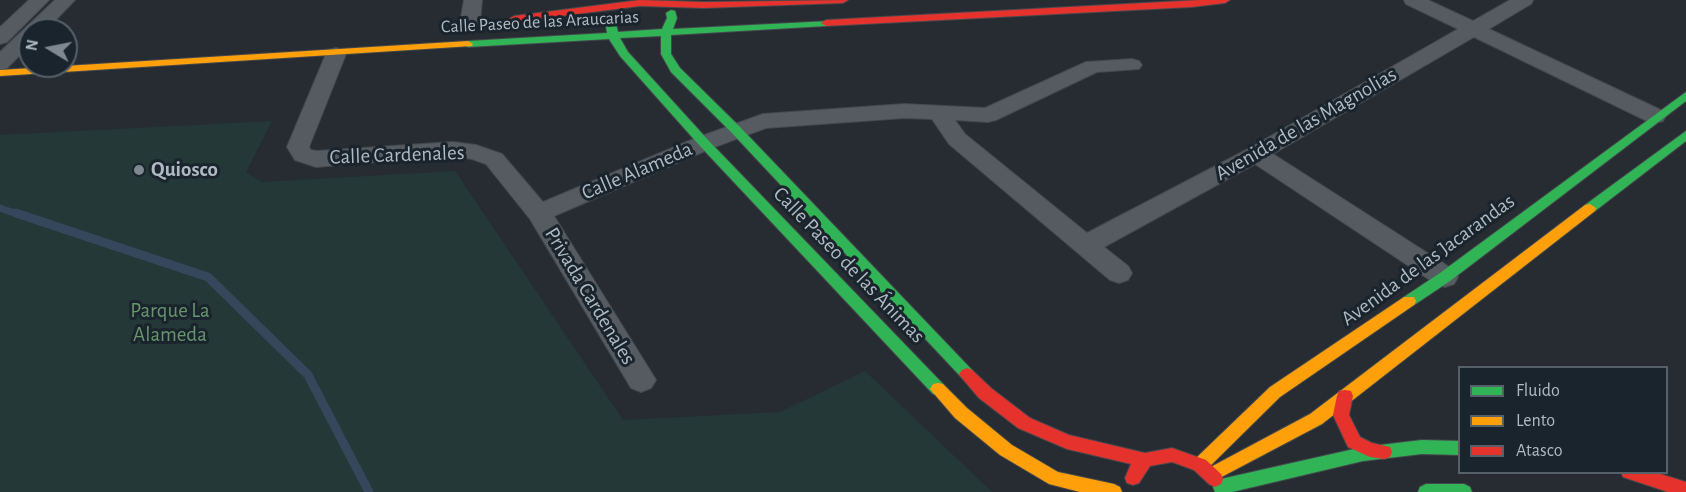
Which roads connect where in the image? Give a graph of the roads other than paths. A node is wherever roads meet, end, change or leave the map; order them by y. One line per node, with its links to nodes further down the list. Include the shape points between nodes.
1 (40, 0): 18 (street)
2 (66, 0): 12 (street)
3 (473, 0): 14 (street)
4 (841, 0): 9 (street, Calle Paseo de las Araucarias)
5 (1225, 0): 10 (street, Calle Paseo de las Araucarias, via 1192,4)
6 (1413, 0): 15 (street)
7 (1524, 0): 15 (street, Avenida de las Magnolias)
8 (641, 2): 9 (street, Calle Paseo de las Araucarias); 11 (street, Calle Paseo de las Araucarias)
9 (669, 4): 16 (street, Calle Paseo de las Ánimas, via 672,18)
10 (1045, 5): 16 (street, Calle Paseo de las Araucarias)
11 (614, 7): 13 (street, Calle Paseo de las Araucarias); 17 (street, via 610,22)
12 (47, 18)
13 (504, 20)
14 (469, 23)
15 (1472, 30): 24 (street); 28 (street, Avenida de las Magnolias)
16 (666, 33): 17 (street, Calle Paseo de las Araucarias); 25 (street, Calle Paseo de las Ánimas, via 666,54 675,70)
17 (613, 36): 19 (street, Calle Paseo de las Araucarias); 27 (street, Calle Paseo de las Ánimas, via 624,54)
18 (8, 51)
19 (336, 54): 21 (street, Calle Paseo de las Araucarias); 29 (street, Calle Cardenales, via 298,147 303,155 316,159 453,149 476,152 494,159)
20 (1132, 65): 23 (street, via 1093,66 988,115)
21 (0, 73)
22 (1686, 95): 24 (street, Avenida de las Jacarandas)
23 (938, 112): 25 (street, via 763,121); 30 (street, via 957,139)
24 (1655, 116): 32 (street, Avenida de las Jacarandas)
25 (736, 130): 27 (street, Calle Alameda); 37 (street, Calle Paseo de las Ánimas, via 985,393 1024,423 1067,442)
26 (1686, 135): 34 (street)
27 (704, 143): 29 (street, Calle Alameda); 43 (street, Calle Paseo de las Ánimas, via 961,413 1006,450 1055,479)
28 (1256, 154): 30 (street, Avenida de las Magnolias); 32 (street)
29 (539, 213): 33 (street, Privada Cardenales)
30 (1086, 245): 31 (street)
31 (1119, 273)
32 (1445, 277): 38 (street, Avenida de las Jacarandas, via 1275,392)
33 (641, 380)
34 (1345, 396): 36 (street, via 1341,415 1354,442); 40 (street, via 1316,419)
35 (1458, 448): 36 (street)
36 (1384, 452): 41 (street)
37 (1145, 460): 38 (street, via 1172,455); 44 (street, via 1131,482)
38 (1200, 465): 40 (street)
39 (1635, 474): 42 (street)
40 (1212, 475): 41 (street)
41 (1222, 489)
42 (1686, 490)
43 (1114, 492)
44 (1132, 492)
45 (1426, 492): 46 (street)
46 (1464, 492)

